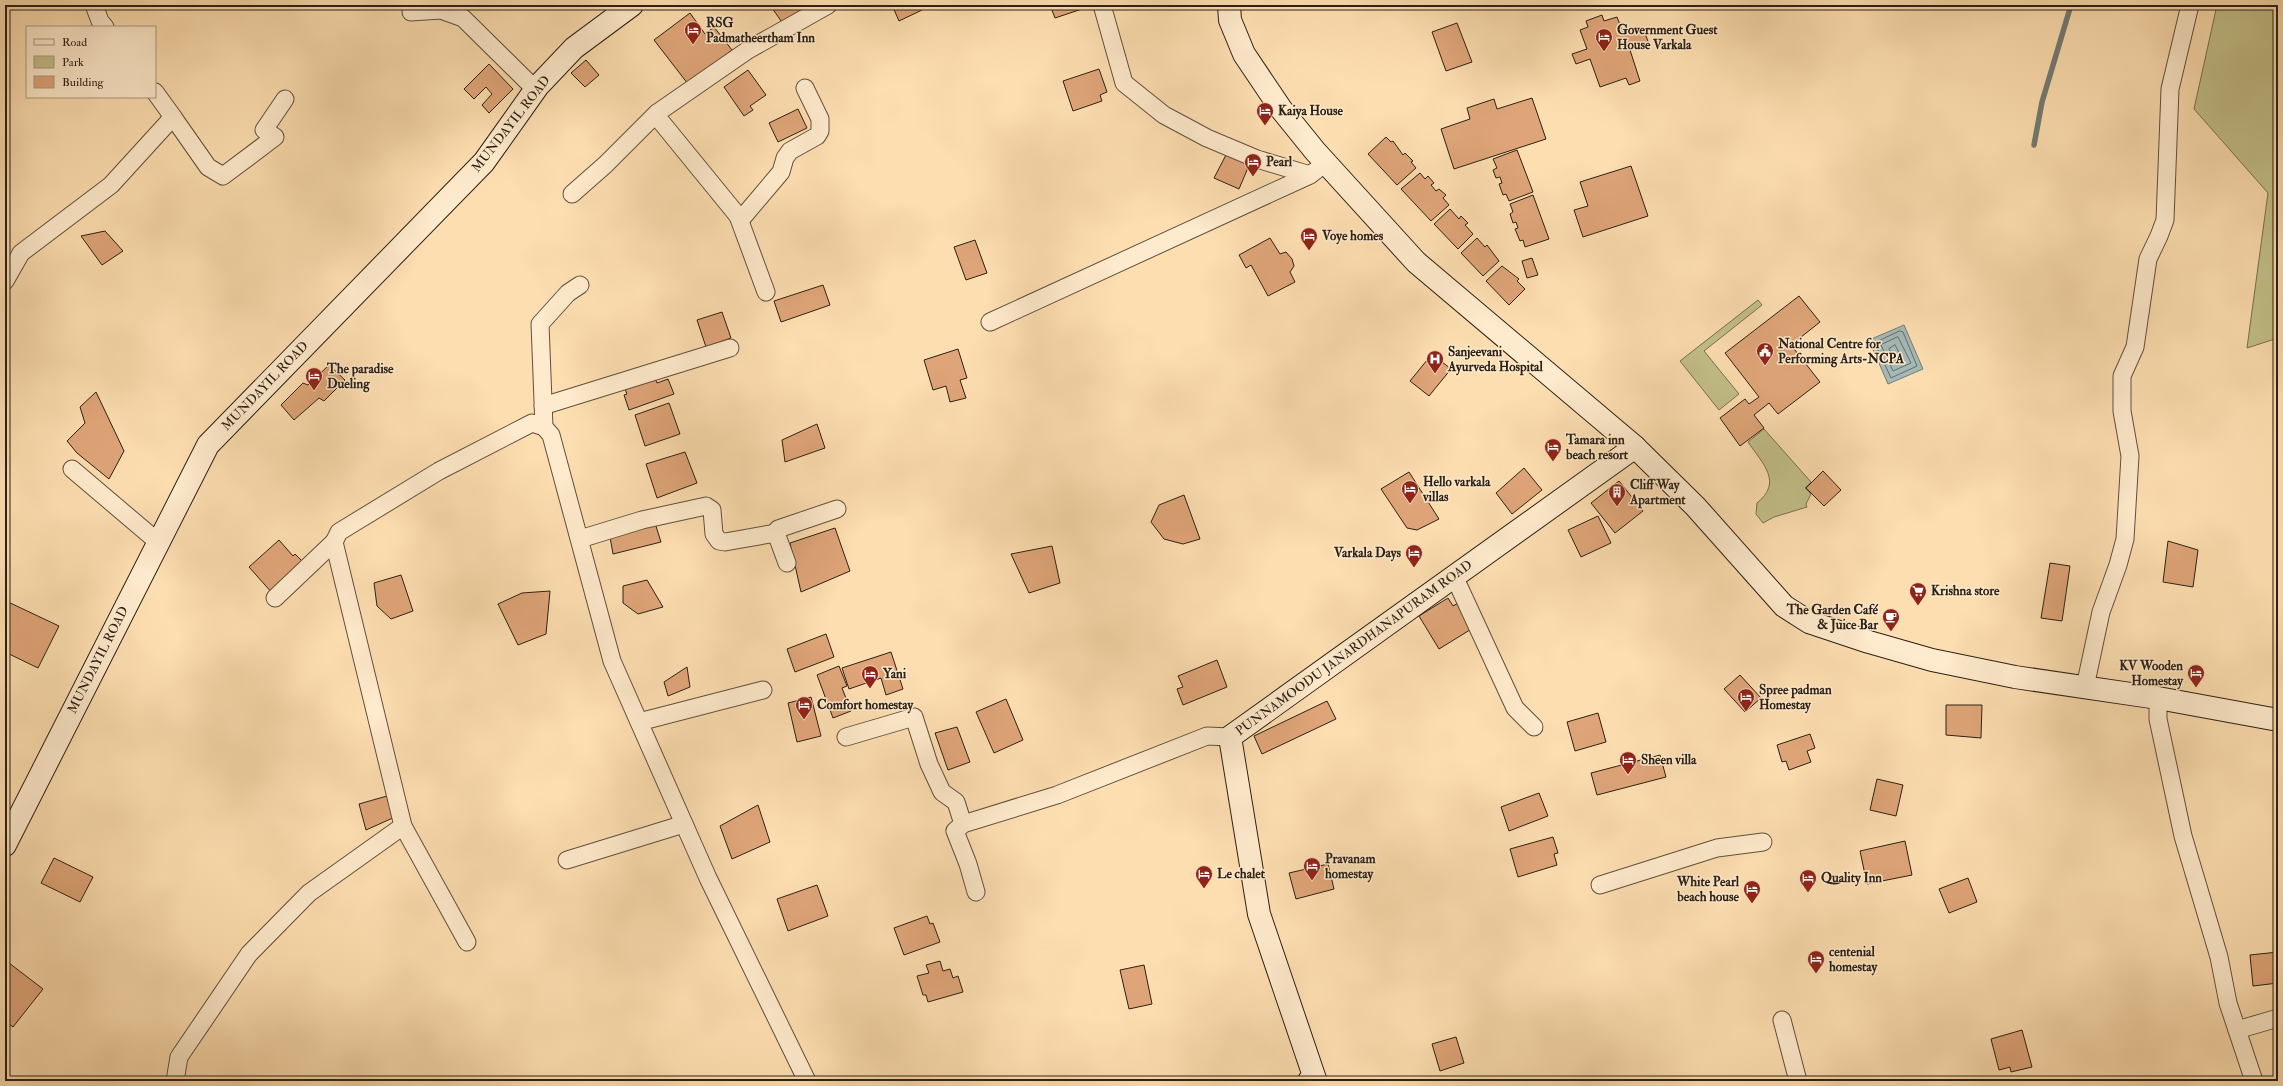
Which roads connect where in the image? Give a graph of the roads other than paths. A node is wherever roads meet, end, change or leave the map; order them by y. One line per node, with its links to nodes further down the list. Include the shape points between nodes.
1 (94, 5): 8 (street)
2 (632, 5): 10 (main road, MUNDAYIL ROAD, via 574,48)
3 (828, 5): 13 (street, via 748,50)
4 (1102, 5): 15 (street, via 1124,83 1164,115 1207,138 1257,159)
5 (1229, 5): 15 (main road, via 1230,20 1244,54)
6 (2190, 5): 35 (street, via 2170,89 2165,220 2148,259 2135,347 2121,381 2122,411 2130,456 2125,539 2101,612)
7 (411, 12): 10 (street, via 441,10 463,18)
8 (104, 26)
9 (805, 88): 17 (street, via 820,119 820,131 817,136 790,151 781,172 746,216)
10 (535, 89): 30 (main road, MUNDAYIL ROAD, via 484,162 208,445)
11 (156, 93): 14 (street)
12 (286, 99): 14 (street, via 264,130 275,137 223,176 208,167)
13 (657, 113): 16 (street); 17 (street, via 658,118)
14 (173, 117): 18 (street, via 111,185 21,253)
15 (1318, 169): 21 (street); 25 (main road, via 1416,262)
16 (572, 194)
17 (738, 216): 20 (street)
18 (5, 281)
19 (580, 285): 23 (street, via 568,293 540,324)
20 (766, 292)
21 (990, 322)
22 (730, 348): 23 (street)
23 (543, 406): 24 (street)
24 (544, 427): 29 (street, via 551,435); 31 (street, via 532,423 439,471 339,532)
25 (1635, 447): 33 (main road, PUNNAMOODU JANARDHANAPURAM ROAD); 35 (main road, via 1695,506 1784,606 1809,622 1932,660)
26 (72, 469): 30 (street)
27 (837, 509): 28 (street, via 778,529)
28 (775, 533): 29 (street, via 719,541 714,534 712,510 706,506 642,520); 32 (street)
29 (580, 539): 39 (street, via 612,661)
30 (158, 542): 47 (main road, MUNDAYIL ROAD)
31 (334, 542): 34 (street); 45 (street)
32 (788, 563)
33 (1454, 576): 40 (street, via 1514,708); 42 (main road, PUNNAMOODU JANARDHANAPURAM ROAD)
34 (275, 598)
35 (2085, 687): 37 (main road)
36 (763, 690): 39 (street)
37 (2158, 698): 38 (main road); 54 (street, via 2158,719 2183,836 2219,957 2228,1003)
38 (2278, 720)
39 (639, 722): 43 (street)
40 (1534, 727)
41 (846, 737): 44 (street, via 914,717 929,764 942,792 956,802)
42 (1230, 737): 44 (street, via 1207,736 1056,795); 57 (main road, PUNNAMOODU JANARDHANAPURAM ROAD, via 1259,914 1315,1079)
43 (684, 824): 48 (street); 56 (street)
44 (963, 824): 50 (street, via 955,831)
45 (403, 826): 51 (street); 55 (street, via 309,893 249,954 179,1057)
46 (1763, 842): 49 (street, via 1717,848)
47 (5, 845)
48 (567, 860)
49 (1600, 886)
50 (976, 892)
51 (466, 942)
52 (2278, 1018): 54 (street)
53 (1782, 1020): 58 (street)
54 (2237, 1030): 59 (street)
55 (175, 1081)
56 (807, 1081)
57 (1309, 1081)
58 (1798, 1081)
59 (2254, 1081)

